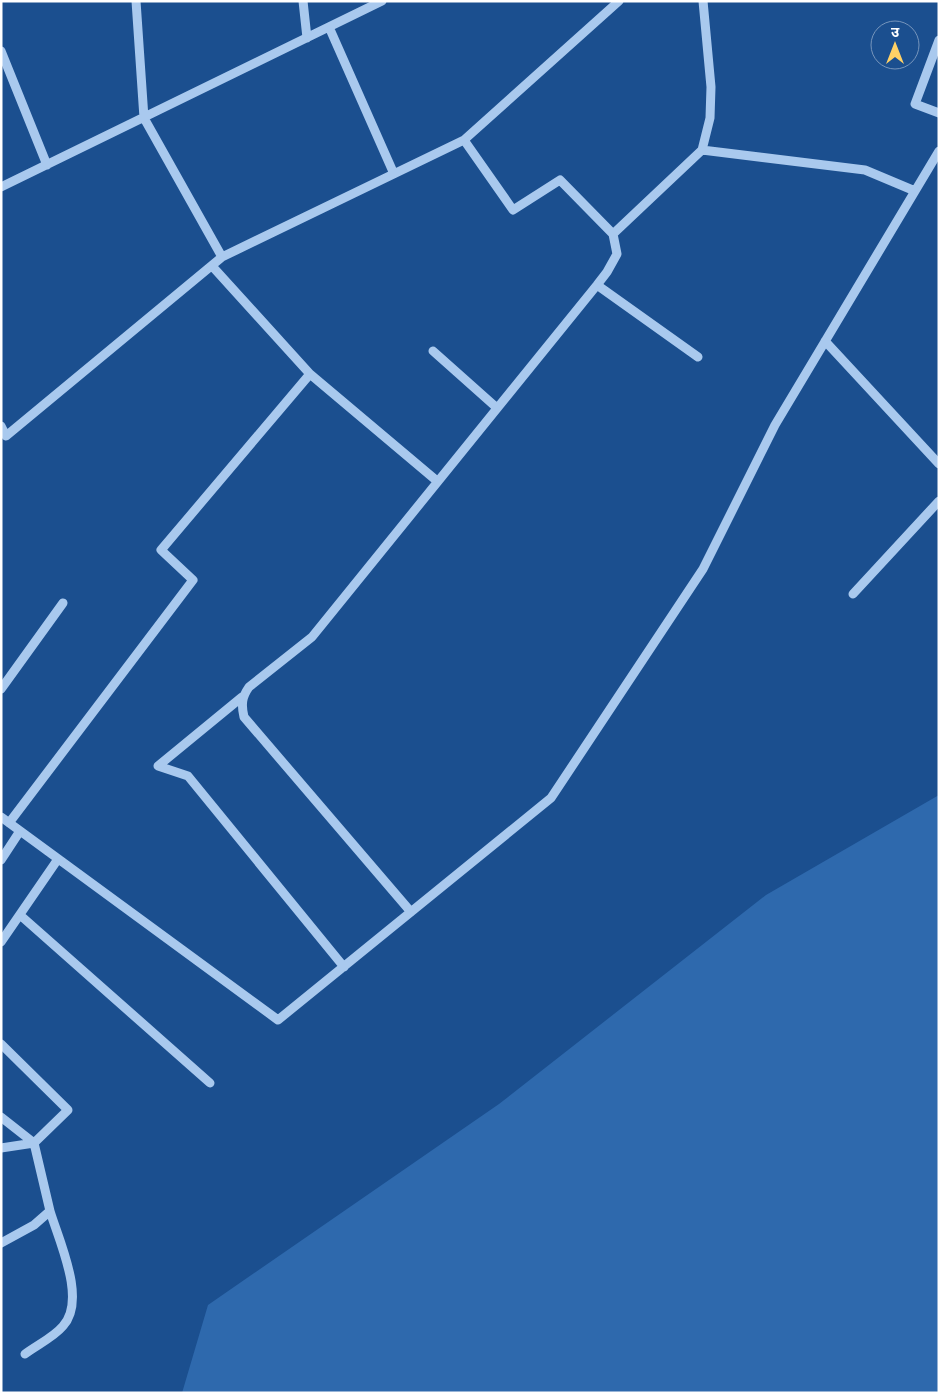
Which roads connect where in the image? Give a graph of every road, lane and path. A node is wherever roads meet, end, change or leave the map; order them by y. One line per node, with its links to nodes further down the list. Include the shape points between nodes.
1 (136, 1): 11 (street)
2 (302, 1): 7 (street)
3 (382, 1): 6 (street)
4 (619, 1): 12 (street)
5 (703, 1): 13 (street, via 710,118)
6 (330, 27): 7 (street); 16 (street)
7 (307, 38): 11 (street)
8 (939, 40): 10 (street, via 915,104)
9 (1, 51): 15 (street)
10 (939, 113)
11 (144, 118): 15 (street); 20 (street)
12 (464, 140): 16 (street); 19 (street, via 513,210 560,180)
13 (702, 150): 18 (street, via 866,170); 19 (street)
14 (939, 151): 18 (street)
15 (47, 165): 17 (street)
16 (394, 174): 20 (street)
17 (1, 188)
18 (915, 191): 23 (street)
19 (612, 234): 22 (street, via 618,254)
20 (222, 257): 21 (street)
21 (212, 266): 26 (street); 29 (street)
22 (597, 285): 25 (street); 27 (street)
23 (825, 341): 30 (street); 42 (street, via 775,425 703,569 551,798)
24 (433, 351): 27 (street)
25 (698, 357)
26 (310, 374): 31 (street); 38 (street, via 161,550 193,580)
27 (497, 408): 31 (street)
28 (1, 426): 29 (street)
29 (3, 438)
30 (939, 464)
31 (437, 481): 36 (street, via 312,637)
32 (939, 501): 33 (street)
33 (853, 594)
34 (63, 603): 35 (street)
35 (1, 689)
36 (242, 696): 42 (street, via 244,717); 45 (street, via 158,766 188,776)
37 (1, 817): 38 (street)
38 (9, 823): 39 (street)
39 (20, 831): 40 (street); 41 (street)
40 (1, 860)
41 (58, 860): 43 (street); 45 (street, via 278,1020)
42 (411, 912): 45 (street)
43 (20, 915): 44 (street); 47 (street)
44 (1, 942)
45 (344, 967)
46 (1, 1044): 49 (street, via 68,1110)
47 (210, 1083)
48 (1, 1117): 49 (street)
49 (34, 1143): 50 (street); 51 (street)
50 (1, 1148)
51 (50, 1211): 52 (street, via 34,1226); 53 (street, via 72,1282 74,1300 71,1316 63,1328)
52 (1, 1243)
53 (25, 1354)

